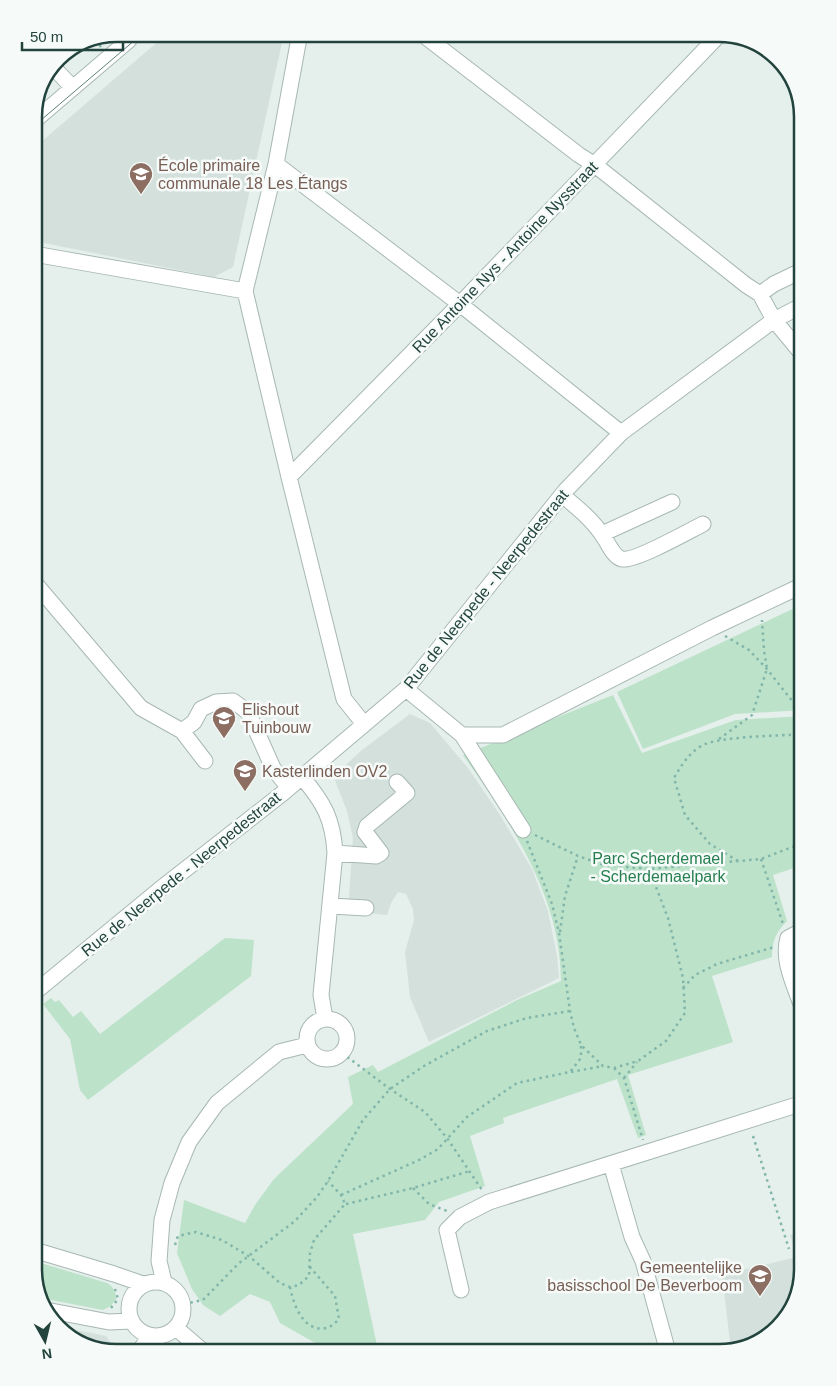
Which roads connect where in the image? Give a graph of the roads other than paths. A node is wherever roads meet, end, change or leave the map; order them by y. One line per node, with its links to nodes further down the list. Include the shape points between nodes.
1 (127, 42): 6 (street)
2 (298, 42): 8 (street)
3 (433, 43): 9 (street)
4 (711, 43): 9 (street, Rue Antoine Nys - Antoine Nysstraat)
5 (58, 72): 6 (street)
6 (73, 88): 7 (street)
7 (43, 113)
8 (276, 164): 12 (street); 14 (street)
9 (595, 165): 13 (street); 14 (street, Rue Antoine Nys - Antoine Nysstraat)
10 (43, 256): 12 (street)
11 (794, 274): 13 (street)
12 (245, 291): 19 (street)
13 (760, 294): 16 (street)
14 (460, 304): 18 (street); 19 (street, Rue Antoine Nys - Antoine Nysstraat)
15 (794, 310): 16 (street, Rue de Neerpede - Neerpedestraat)
16 (774, 320): 17 (street); 18 (street, Rue de Neerpede - Neerpedestraat)
17 (794, 344)
18 (621, 433): 20 (street, Rue de Neerpede - Neerpedestraat)
19 (288, 477): 27 (street, via 344,698)
20 (562, 494): 23 (street); 26 (street, Rue de Neerpede - Neerpedestraat)
21 (672, 502): 23 (street)
22 (703, 524): 23 (street, via 628,559 616,556)
23 (602, 534)
24 (794, 589): 29 (street, via 503,735)
25 (43, 592): 28 (street, via 140,708)
26 (406, 689): 27 (street, Rue de Neerpede - Neerpedestraat); 29 (street)
27 (364, 724): 31 (street, Rue de Neerpede - Neerpedestraat)
28 (182, 731): 30 (street); 33 (street, via 194,722 201,709 216,702 233,700 248,712 273,768)
29 (462, 735): 34 (street)
30 (205, 760)
31 (302, 777): 33 (street, Rue de Neerpede - Neerpedestraat); 35 (street, via 327,811)
32 (397, 782): 35 (street, via 407,793 367,826 365,832 381,853 375,862)
33 (289, 788): 40 (street, Rue de Neerpede - Neerpedestraat)
34 (523, 830)
35 (336, 853): 36 (street)
36 (330, 906): 37 (street); 41 (street, via 322,995)
37 (366, 908)
38 (794, 937): 39 (street, via 787,942 786,957)
39 (794, 982)
40 (42, 986)
41 (325, 1019): 42 (street, via 310,1028); 42 (street, via 337,1022 345,1030 347,1042 342,1053 333,1059 322,1059)
42 (307, 1045): 46 (street, via 279,1052 217,1103 189,1142 172,1183 162,1220 159,1261)
43 (794, 1106): 44 (street)
44 (611, 1164): 48 (street, via 489,1202 460,1217 447,1230); 56 (street, via 632,1237 643,1260)
45 (42, 1252): 47 (street)
46 (164, 1282): 47 (street); 51 (street, via 176,1290 184,1304 184,1313)
47 (143, 1284): 50 (street, via 130,1302)
48 (461, 1290)
49 (56, 1312): 50 (street, via 109,1322)
50 (131, 1321): 52 (street, via 136,1328)
51 (176, 1328): 52 (street, via 160,1336); 55 (street)
52 (151, 1336): 53 (street); 54 (street)
53 (145, 1343)
54 (152, 1343)
55 (194, 1343)
56 (666, 1344)

